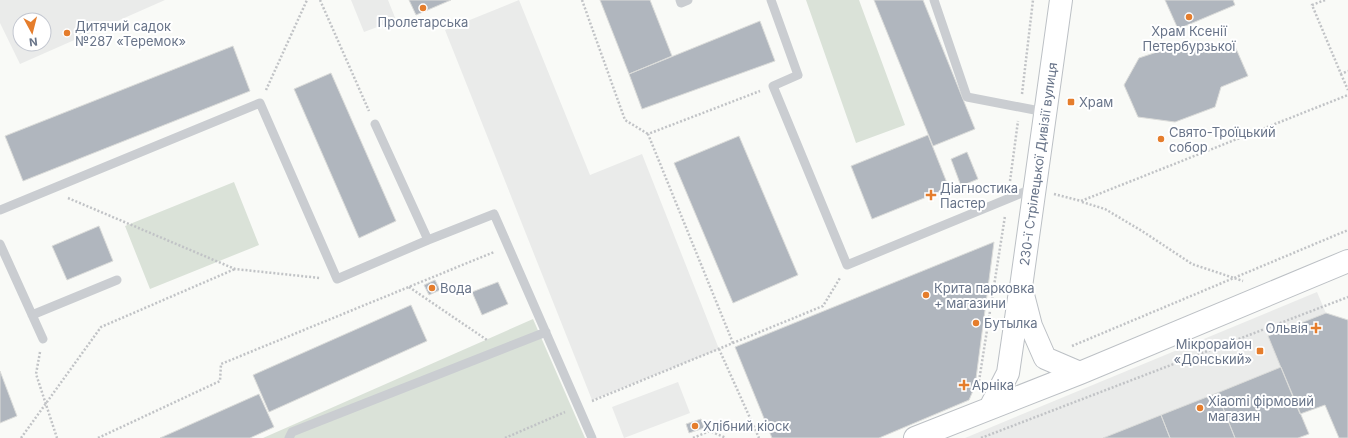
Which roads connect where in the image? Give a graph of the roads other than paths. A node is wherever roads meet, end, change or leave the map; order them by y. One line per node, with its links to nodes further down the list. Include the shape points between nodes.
1 (680, 0): 2 (lane, via 681,3)
2 (688, 0)
3 (771, 0): 8 (lane, via 798,76 774,86 847,265)
4 (934, 0): 6 (lane, via 967,97)
5 (1061, 0): 6 (street, 230-ї Стрілецької Дивізії вулиця)
6 (1046, 112): 8 (street, 230-ї Стрілецької Дивізії вулиця)
7 (375, 124): 10 (lane)
8 (1035, 188): 14 (street, 230-ї Стрілецької Дивізії вулиця)
9 (0, 210): 10 (lane, via 260,104 337,279)
10 (428, 240): 16 (lane, via 494,214)
11 (0, 244): 15 (lane)
12 (1348, 261): 18 (street)
13 (116, 280): 15 (lane)
14 (1021, 286): 18 (street, 230-ї Стрілецької Дивізії вулиця, via 1031,326 1045,358); 19 (street, via 1008,373)
15 (32, 315): 17 (lane)
16 (546, 332): 20 (lane, via 292,432); 21 (lane)
17 (43, 339)
18 (1080, 373): 19 (street)
19 (990, 408): 22 (street)
20 (289, 438)
21 (592, 438)
22 (916, 438)

